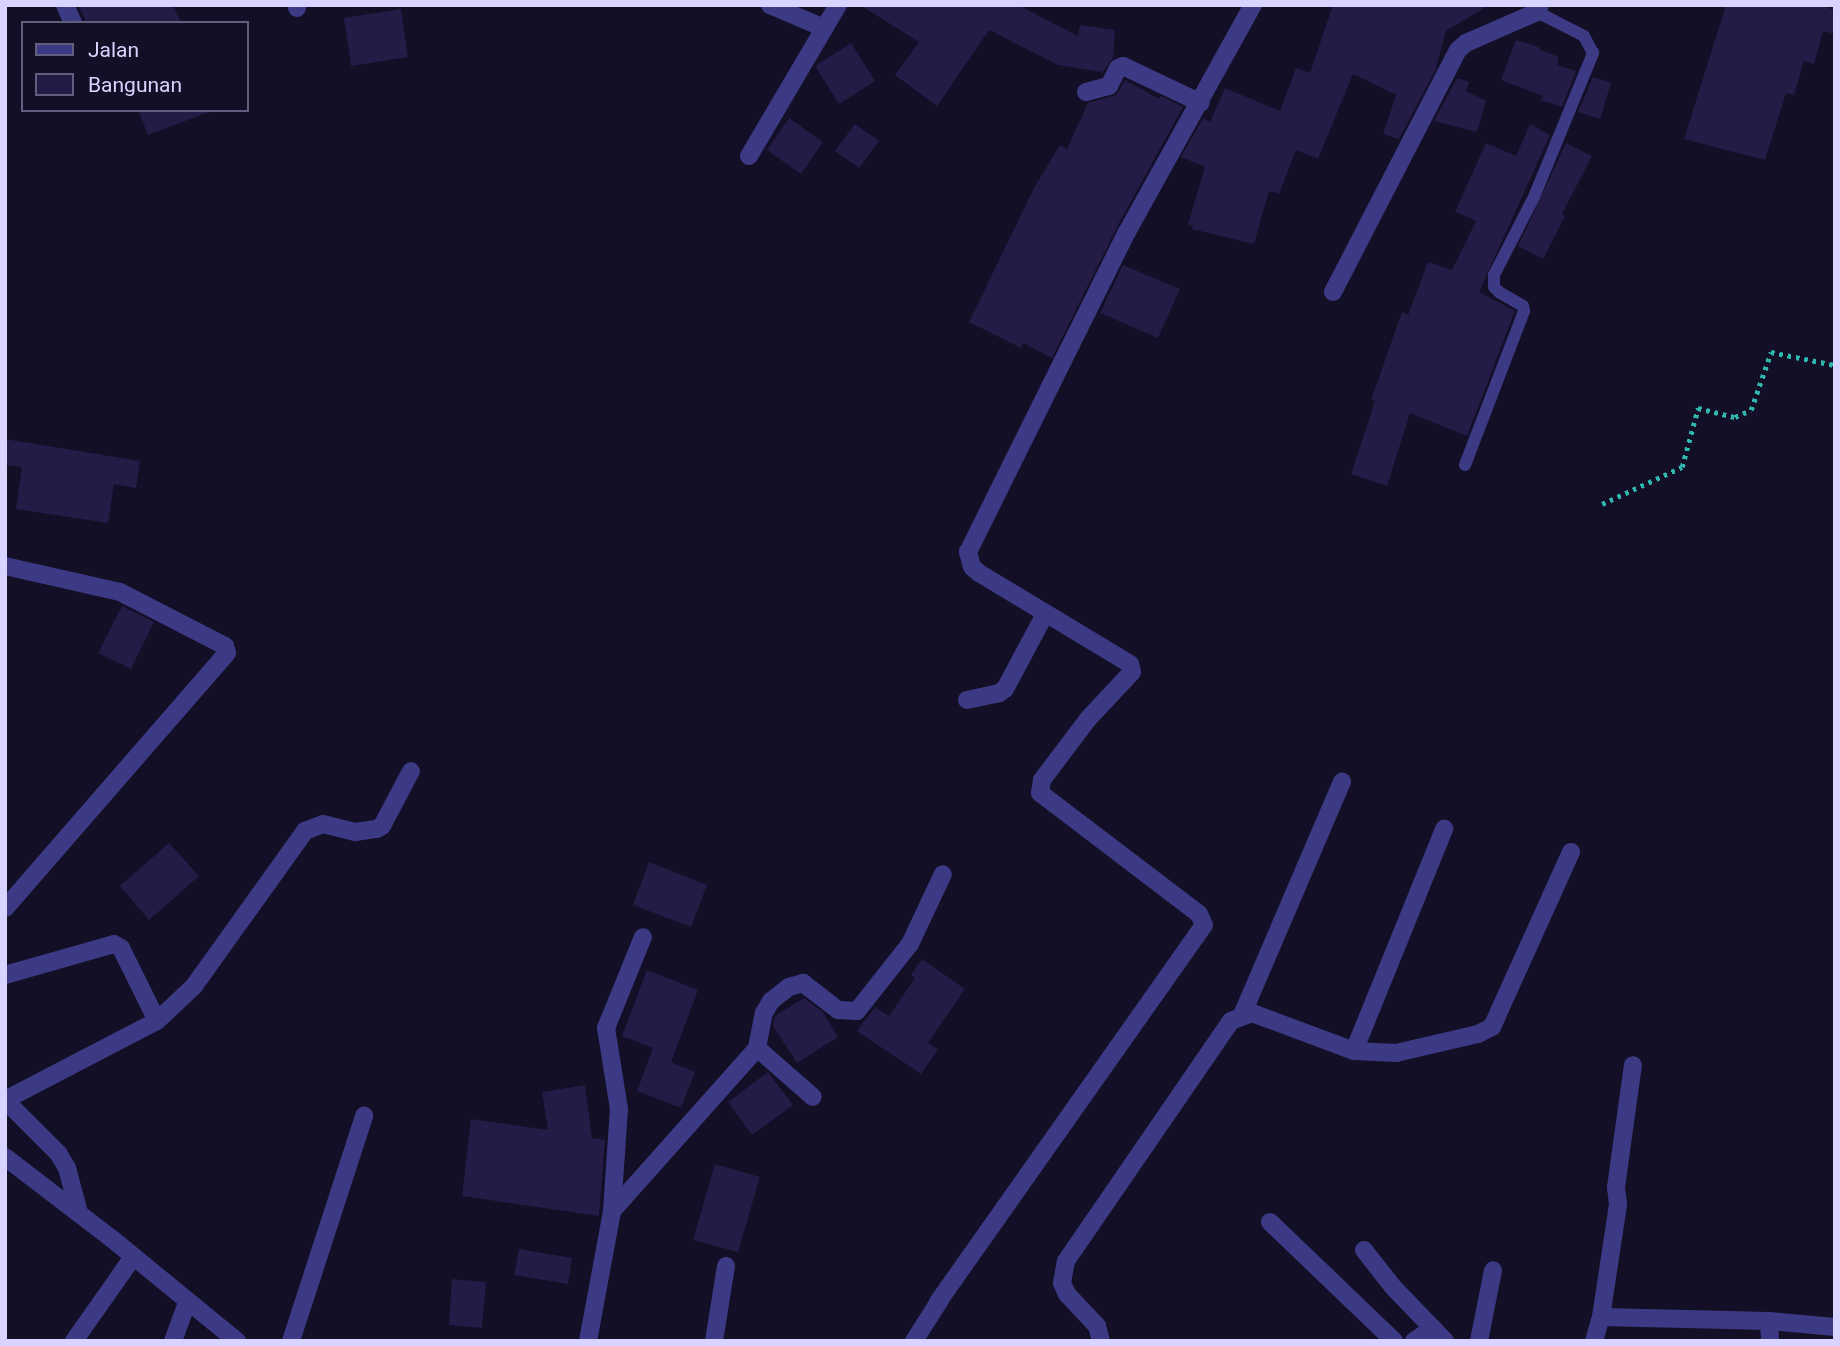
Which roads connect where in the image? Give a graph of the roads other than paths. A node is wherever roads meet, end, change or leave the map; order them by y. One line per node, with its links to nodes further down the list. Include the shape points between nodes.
1 (65, 5): 6 (street)
2 (770, 5): 7 (street)
3 (838, 5): 7 (street)
4 (1253, 5): 9 (street)
5 (1539, 8): 11 (street, via 1458,51); 12 (lane, via 1584,36 1593,53 1535,197 1494,275 1494,287 1524,311)
6 (72, 21)
7 (824, 28): 10 (street)
8 (1086, 92): 9 (street, via 1109,86 1123,66)
9 (1201, 103): 14 (street, via 1127,232 968,552 979,573)
10 (749, 156)
11 (1333, 292)
12 (1465, 465)
13 (5, 566): 21 (street, via 120,592 225,646 227,653)
14 (1045, 614): 15 (street, via 1005,688); 51 (street, via 1127,661 1132,669 1042,780 1040,793 1199,914 1204,925)
15 (967, 700)
16 (411, 771): 25 (street, via 377,829 355,832 323,824 305,831 194,986)
17 (1342, 782): 24 (street)
18 (1444, 829): 27 (street)
19 (1571, 852): 27 (street, via 1492,1027 1396,1053)
20 (943, 874): 26 (street, via 910,944 857,1011 838,1010 803,983 789,987 764,1013)
21 (5, 908)
22 (643, 937): 33 (street, via 606,1028 620,1109)
23 (5, 975): 25 (street, via 114,944 121,948)
24 (1242, 1015): 27 (street, via 1261,1014); 52 (street, via 1231,1021 1066,1261 1062,1283 1097,1326)
25 (157, 1021): 30 (street)
26 (757, 1048): 29 (street); 33 (street)
27 (1354, 1051)
28 (1633, 1065): 41 (street)
29 (813, 1097)
30 (5, 1100): 34 (street, via 58,1153 67,1168)
31 (364, 1116): 48 (street)
32 (5, 1157): 34 (street)
33 (612, 1211): 49 (street)
34 (79, 1213): 37 (street)
35 (1270, 1222): 53 (street)
36 (1364, 1250): 44 (street)
37 (133, 1257): 40 (street); 45 (street)
38 (726, 1266): 50 (street)
39 (1493, 1270): 55 (street)
40 (187, 1303): 46 (street); 47 (street)
41 (1601, 1317): 42 (street); 56 (street)
42 (1769, 1321): 43 (street); 57 (street)
43 (1835, 1327)
44 (1439, 1334): 54 (street)
45 (76, 1340)
46 (173, 1341)
47 (237, 1341)
48 (291, 1341)
49 (588, 1341)
50 (714, 1341)
51 (914, 1341)
52 (1101, 1341)
53 (1394, 1341)
54 (1414, 1341)
55 (1479, 1341)
56 (1594, 1341)
57 (1770, 1341)

